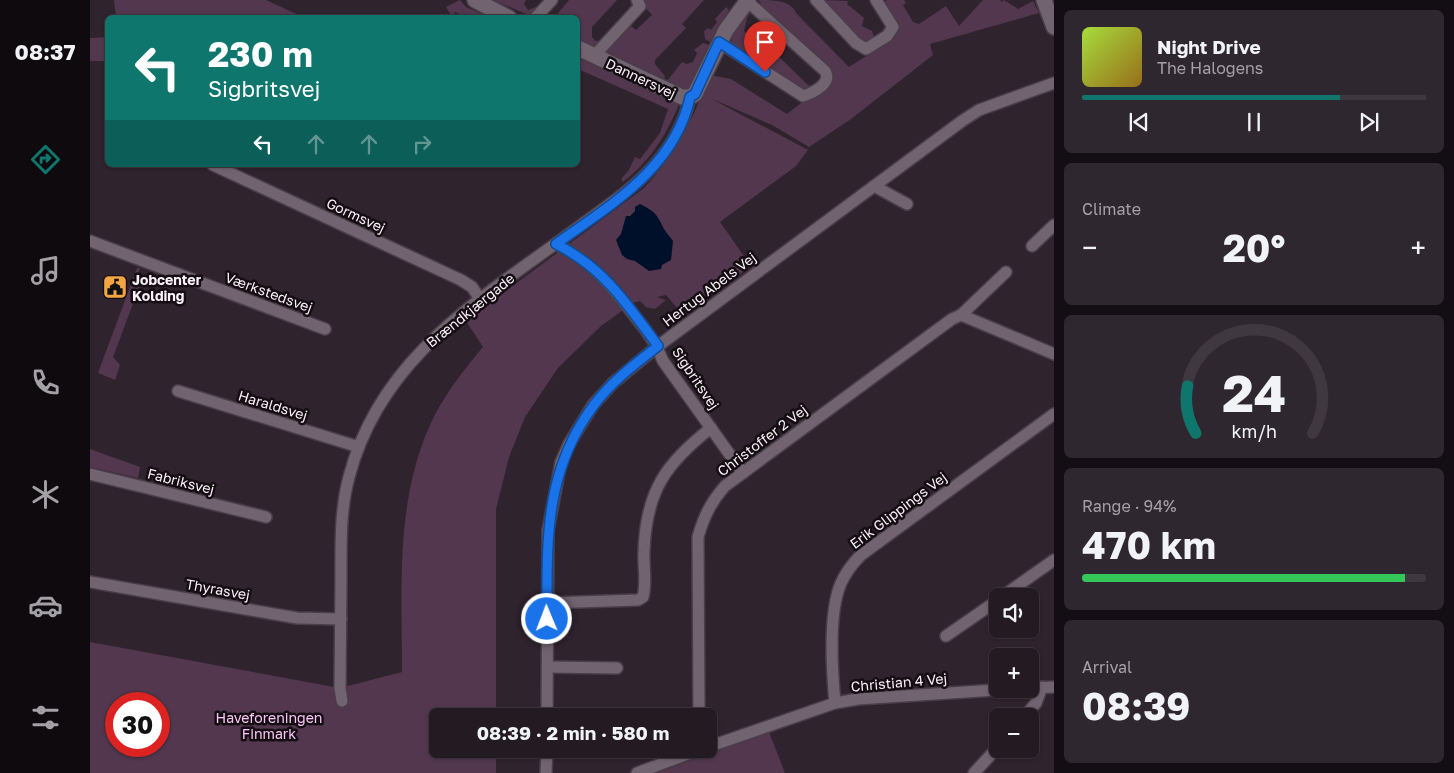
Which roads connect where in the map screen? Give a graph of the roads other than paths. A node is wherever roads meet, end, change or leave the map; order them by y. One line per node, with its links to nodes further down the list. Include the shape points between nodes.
1 (475, 0): 8 (street)
2 (552, 0): 9 (street)
3 (637, 0): 13 (street, Dannersvej, via 640,6)
4 (816, 0): 5 (street, via 856,43 866,49 887,36 893,27)
5 (876, 0)
6 (1044, 0): 10 (street)
7 (748, 1): 11 (street, Brændkjærgade); 11 (street, Brændkjærgade, via 826,71 827,81 803,96)
8 (503, 15)
9 (538, 15)
10 (1054, 27)
11 (719, 42): 15 (street, Brændkjærgade, via 695,94)
12 (580, 49): 13 (street, Dannersvej)
13 (594, 56): 15 (street, Dannersvej, via 682,97)
14 (1054, 83): 17 (street, Hertug Abels Vej, via 979,110)
15 (690, 97): 21 (street, Brændkjærgade, via 687,112 673,140 644,178)
16 (217, 167): 24 (street, Gormsvej, via 461,280 472,287)
17 (874, 186): 18 (street); 27 (street, Hertug Abels Vej)
18 (907, 204)
19 (1054, 225): 22 (street)
20 (90, 241): 26 (street, Værkstedsvej)
21 (556, 244): 24 (street, Brændkjærgade); 27 (street, Sigbritsvej, via 577,255 611,284)
22 (1032, 246)
23 (1006, 272): 25 (street, Christoffer 2 Vej)
24 (480, 299): 32 (street, Brændkjærgade, via 433,337 394,381 375,411)
25 (962, 315): 28 (street); 33 (street, Christoffer 2 Vej, via 952,319)
26 (325, 329)
27 (658, 346): 31 (street, Sigbritsvej, via 664,361); 39 (street, Hertug Abels Vej, via 613,383 594,405 561,462 548,530)
28 (1054, 354)
29 (178, 391): 32 (street, Haraldsvej)
30 (1054, 414): 49 (street, Erik Glippings Vej, via 861,555 850,568 841,582 834,616)
31 (712, 428): 33 (street, Sigbritsvej); 39 (street, via 675,459 661,479 652,501 645,541 643,597 638,600)
32 (359, 447): 41 (street, Brændkjærgade, via 344,503)
33 (743, 472): 51 (street, Christoffer 2 Vej, via 713,499 698,537)
34 (90, 474): 35 (street, Fabriksvej)
35 (266, 518)
36 (1054, 560): 38 (street)
37 (90, 582): 41 (street, Thyrasvej, via 297,618)
38 (1014, 588)
39 (547, 603): 43 (street, Hertug Abels Vej)
40 (989, 606): 42 (street)
41 (340, 619): 48 (street, Brændkjærgade)
42 (946, 636)
43 (548, 667): 44 (street); 50 (street, Hertug Abels Vej)
44 (617, 668)
45 (1039, 687): 46 (street)
46 (1054, 687)
47 (989, 690): 49 (street, Christian 4 Vej, via 888,696)
48 (342, 701)
49 (835, 704): 52 (street, Christian 4 Vej)
50 (547, 708)
51 (698, 708)
52 (717, 743)
53 (989, 757): 58 (street)
54 (547, 758): 56 (street)
55 (675, 758): 57 (street, Christian 4 Vej)
56 (546, 773)
57 (637, 773)
58 (974, 773)

